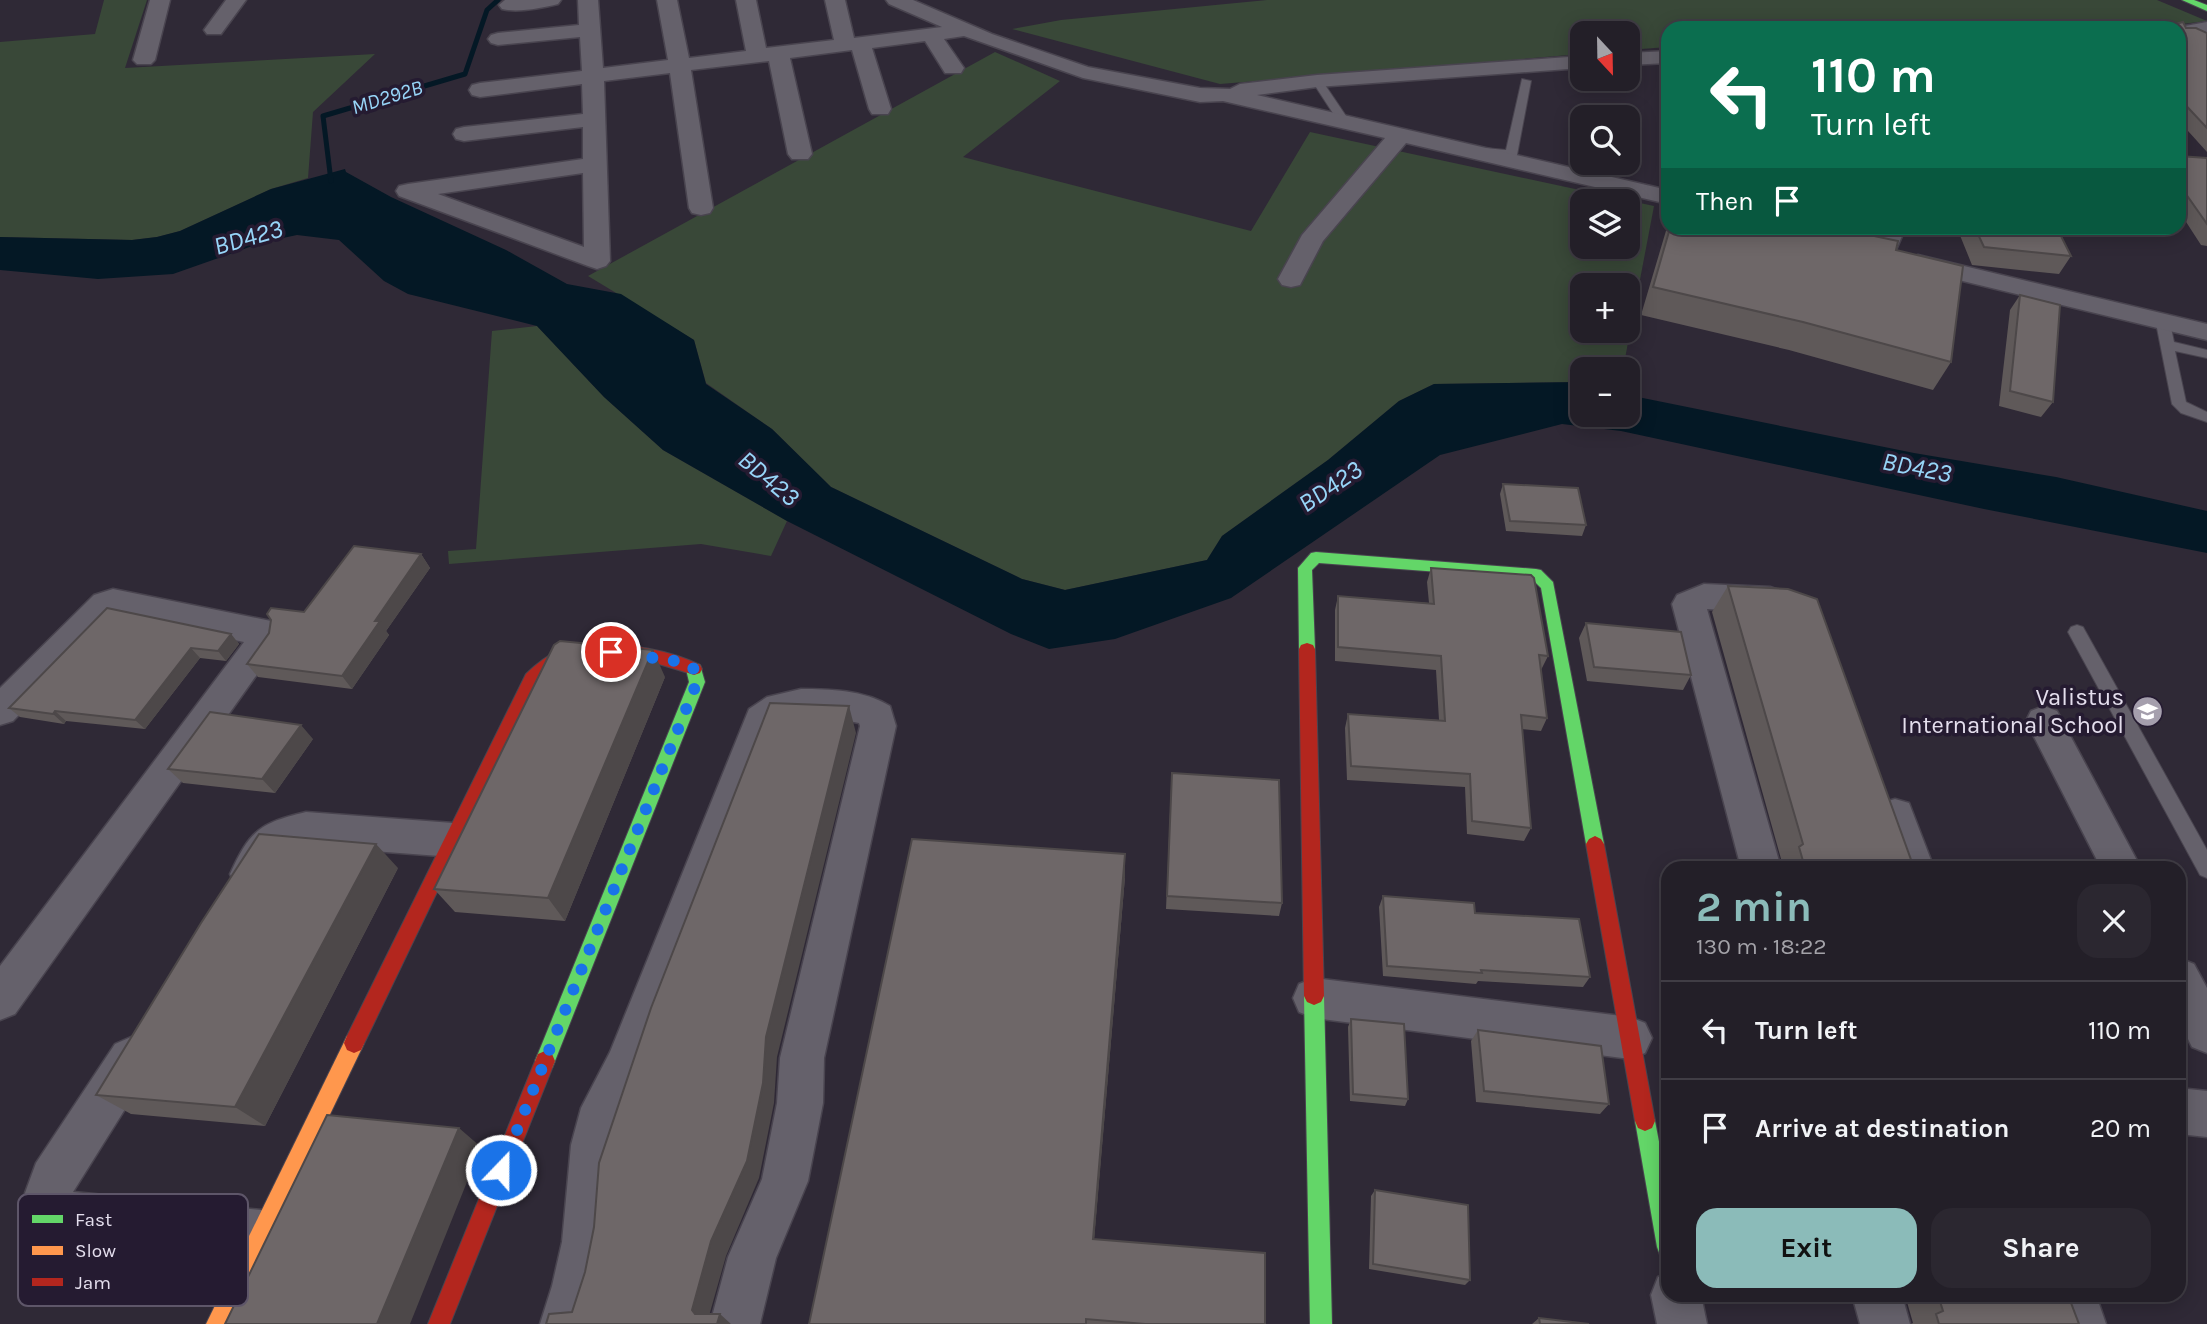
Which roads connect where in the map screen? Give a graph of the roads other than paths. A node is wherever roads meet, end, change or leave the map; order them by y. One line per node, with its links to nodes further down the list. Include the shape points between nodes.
1 (160, 0): 23 (street)
2 (236, 0): 13 (street)
3 (551, 0): 10 (street)
4 (588, 0): 14 (street)
5 (667, 0): 25 (street)
6 (746, 0): 20 (street)
7 (835, 0): 19 (street)
8 (896, 0): 15 (street)
9 (2186, 0): 11 (street)
10 (509, 5)
11 (2207, 8)
12 (2207, 28): 16 (street)
13 (214, 30)
14 (590, 30): 18 (street); 27 (street)
15 (966, 30): 17 (street); 31 (street, via 1083,72 1200,95)
16 (2186, 32)
17 (932, 34): 19 (street); 26 (street)
18 (498, 39)
19 (853, 44): 20 (street); 32 (street)
20 (767, 55): 25 (street); 37 (street)
21 (1661, 57): 22 (street)
22 (1640, 58)
23 (144, 60)
24 (1570, 63): 28 (street)
25 (680, 66): 27 (street); 40 (street)
26 (953, 68)
27 (593, 76): 30 (street); 33 (street)
28 (1317, 80): 31 (street); 36 (lane, via 1342,118)
29 (1526, 81): 36 (lane, via 1511,155)
30 (480, 90)
31 (1223, 94): 35 (street)
32 (880, 109)
33 (594, 119): 34 (street); 38 (street)
34 (464, 134)
35 (1400, 136): 36 (street); 42 (street, via 1311,240)
36 (1466, 148): 39 (street)
37 (800, 154)
38 (595, 164): 38 (street, via 581,166 408,191 597,261)
39 (1661, 195)
40 (701, 208)
41 (1889, 235): 44 (street, via 1870,251)
42 (1291, 279)
43 (2207, 332): 44 (street)
44 (2166, 334): 45 (lane); 46 (lane, via 2179,404)
45 (2207, 354)
46 (2207, 417)
47 (1803, 606): 53 (street, via 1704,596 1689,604)
48 (2077, 632): 56 (lane)
49 (0, 711): 60 (street, via 106,604 216,620 262,634 261,645)
50 (2044, 721): 55 (street)
51 (1882, 780): 54 (street)
52 (453, 840): 57 (street, via 306,829 281,835 270,842); 69 (street); 76 (street, via 532,678 547,663 587,649 683,662 694,669 697,682)
53 (1759, 861)
54 (1911, 861)
55 (2117, 861)
56 (2207, 869)
57 (232, 901)
58 (2186, 992): 62 (street)
59 (1314, 998): 63 (street); 63 (street, via 1305,568 1316,557 1536,573 1548,586); 79 (street)
60 (0, 1000)
61 (150, 1028): 66 (street, via 53,1180)
62 (2207, 1032)
63 (1630, 1038): 67 (street)
64 (2186, 1112): 65 (street)
65 (2207, 1114)
66 (49, 1194)
67 (1661, 1208)
68 (248, 1233): 69 (street)
69 (261, 1234): 70 (street)
70 (248, 1261)
71 (1677, 1302): 80 (street)
72 (1879, 1302): 81 (street)
73 (2073, 1302): 82 (street)
74 (226, 1306): 75 (street)
75 (217, 1324)
76 (439, 1324)
77 (565, 1324): 78 (street, via 586,1242 594,1145 604,1108 627,1065 762,719 780,706 796,704 864,708 877,716 878,726 802,1058 800,1103 785,1181 752,1258)
78 (735, 1324)
79 (1321, 1324)
80 (1682, 1324)
81 (1885, 1324)
82 (2081, 1324)

